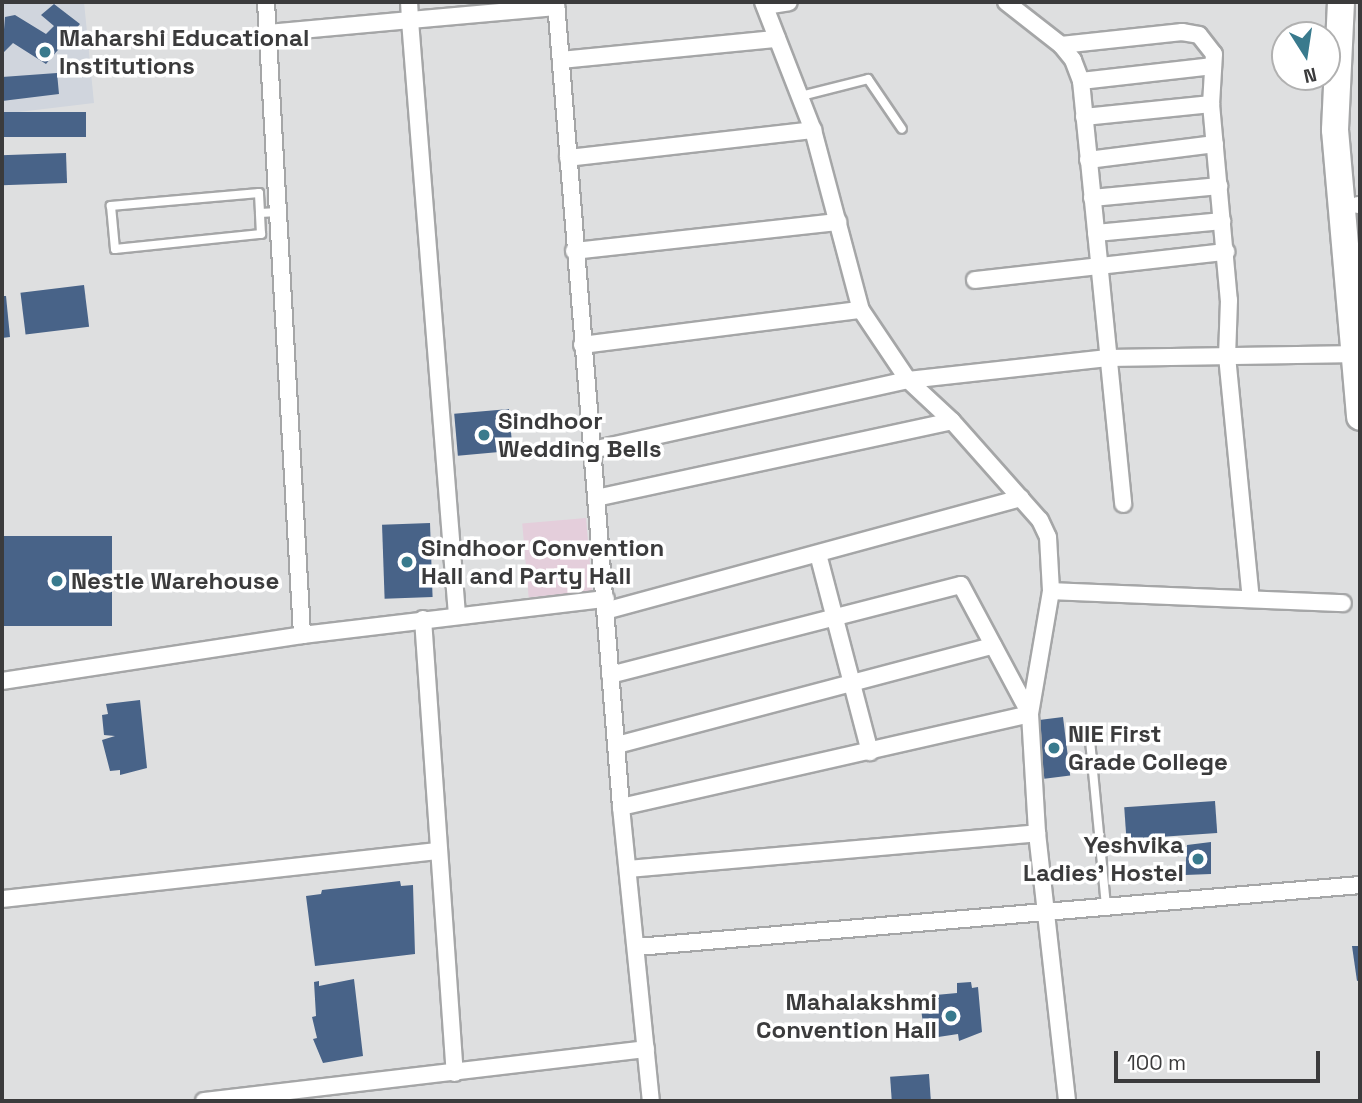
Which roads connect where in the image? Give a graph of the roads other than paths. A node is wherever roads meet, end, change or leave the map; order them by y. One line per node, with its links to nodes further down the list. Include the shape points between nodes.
1 (265, 2): 11 (street)
2 (409, 2): 10 (street)
3 (789, 2): 8 (street)
4 (1006, 2): 13 (street)
5 (1341, 2): 40 (main road, via 1335,130)
6 (1357, 2): 27 (main road, via 1350,80)
7 (556, 4): 9 (street); 14 (street)
8 (764, 4): 12 (street)
9 (484, 7): 10 (street)
10 (410, 20): 11 (street); 55 (street)
11 (268, 33): 28 (street)
12 (777, 38): 14 (street); 17 (street)
13 (1061, 45): 15 (street, via 1182,32 1209,42); 16 (street)
14 (561, 60): 23 (street)
15 (1213, 66): 16 (street); 18 (street)
16 (1081, 81): 19 (street)
17 (801, 96): 20 (lane, via 868,79); 21 (street)
18 (1212, 104): 19 (street); 22 (street)
19 (1084, 117): 24 (street)
20 (902, 128)
21 (813, 130): 23 (street); 31 (street)
22 (1215, 144): 24 (street); 25 (street)
23 (568, 158): 34 (street)
24 (1088, 160): 26 (street)
25 (1219, 186): 26 (street); 30 (street)
26 (1092, 198): 32 (street)
27 (1359, 205): 33 (main road)
28 (278, 212): 29 (lane); 58 (street)
29 (260, 213): 29 (lane, via 261,234 115,249 111,206 259,194)
30 (1222, 221): 32 (street); 35 (street)
31 (838, 222): 34 (street); 38 (street)
32 (1096, 233): 36 (street)
33 (1360, 240)
34 (574, 251): 39 (street)
35 (1226, 253): 36 (street); 41 (street)
36 (1099, 270): 37 (street); 42 (street)
37 (975, 280)
38 (861, 310): 39 (street); 43 (street)
39 (582, 345): 46 (street)
40 (1357, 355): 41 (street); 44 (main road)
41 (1227, 356): 42 (street); 52 (street)
42 (1108, 358): 43 (street); 49 (street)
43 (908, 380): 45 (street); 46 (street)
44 (1360, 417)
45 (952, 421): 47 (street); 48 (street)
46 (592, 450): 47 (street)
47 (596, 498): 54 (street)
48 (1021, 498): 50 (street); 51 (street, via 1048,537)
49 (1123, 504)
50 (818, 554): 54 (street); 56 (street)
51 (1051, 591): 52 (street); 63 (street)
52 (1251, 599): 53 (street)
53 (1343, 603)
54 (606, 605): 55 (street); 60 (street)
55 (457, 615): 57 (street)
56 (835, 618): 59 (street, via 961,585); 60 (street); 62 (street)
57 (423, 619): 58 (street); 69 (street)
58 (302, 635): 61 (street)
59 (993, 646): 62 (street); 63 (street)
60 (610, 674): 65 (street)
61 (2, 681)
62 (853, 686): 65 (street); 66 (street)
63 (1030, 713): 66 (street); 68 (street)
64 (1090, 740): 73 (lane)
65 (617, 746): 67 (street)
66 (870, 752): 67 (street)
67 (621, 807): 70 (street)
68 (1037, 833): 70 (street); 74 (street)
69 (438, 850): 72 (street); 77 (street)
70 (628, 870): 75 (street)
71 (1360, 885): 73 (street)
72 (2, 899)
73 (1106, 905): 74 (street)
74 (1046, 910): 75 (street); 81 (street)
75 (637, 947): 76 (street)
76 (646, 1049): 77 (street); 80 (street)
77 (455, 1073): 78 (street)
78 (329, 1093): 79 (street)
79 (204, 1101)
80 (651, 1101)
81 (1067, 1101)

